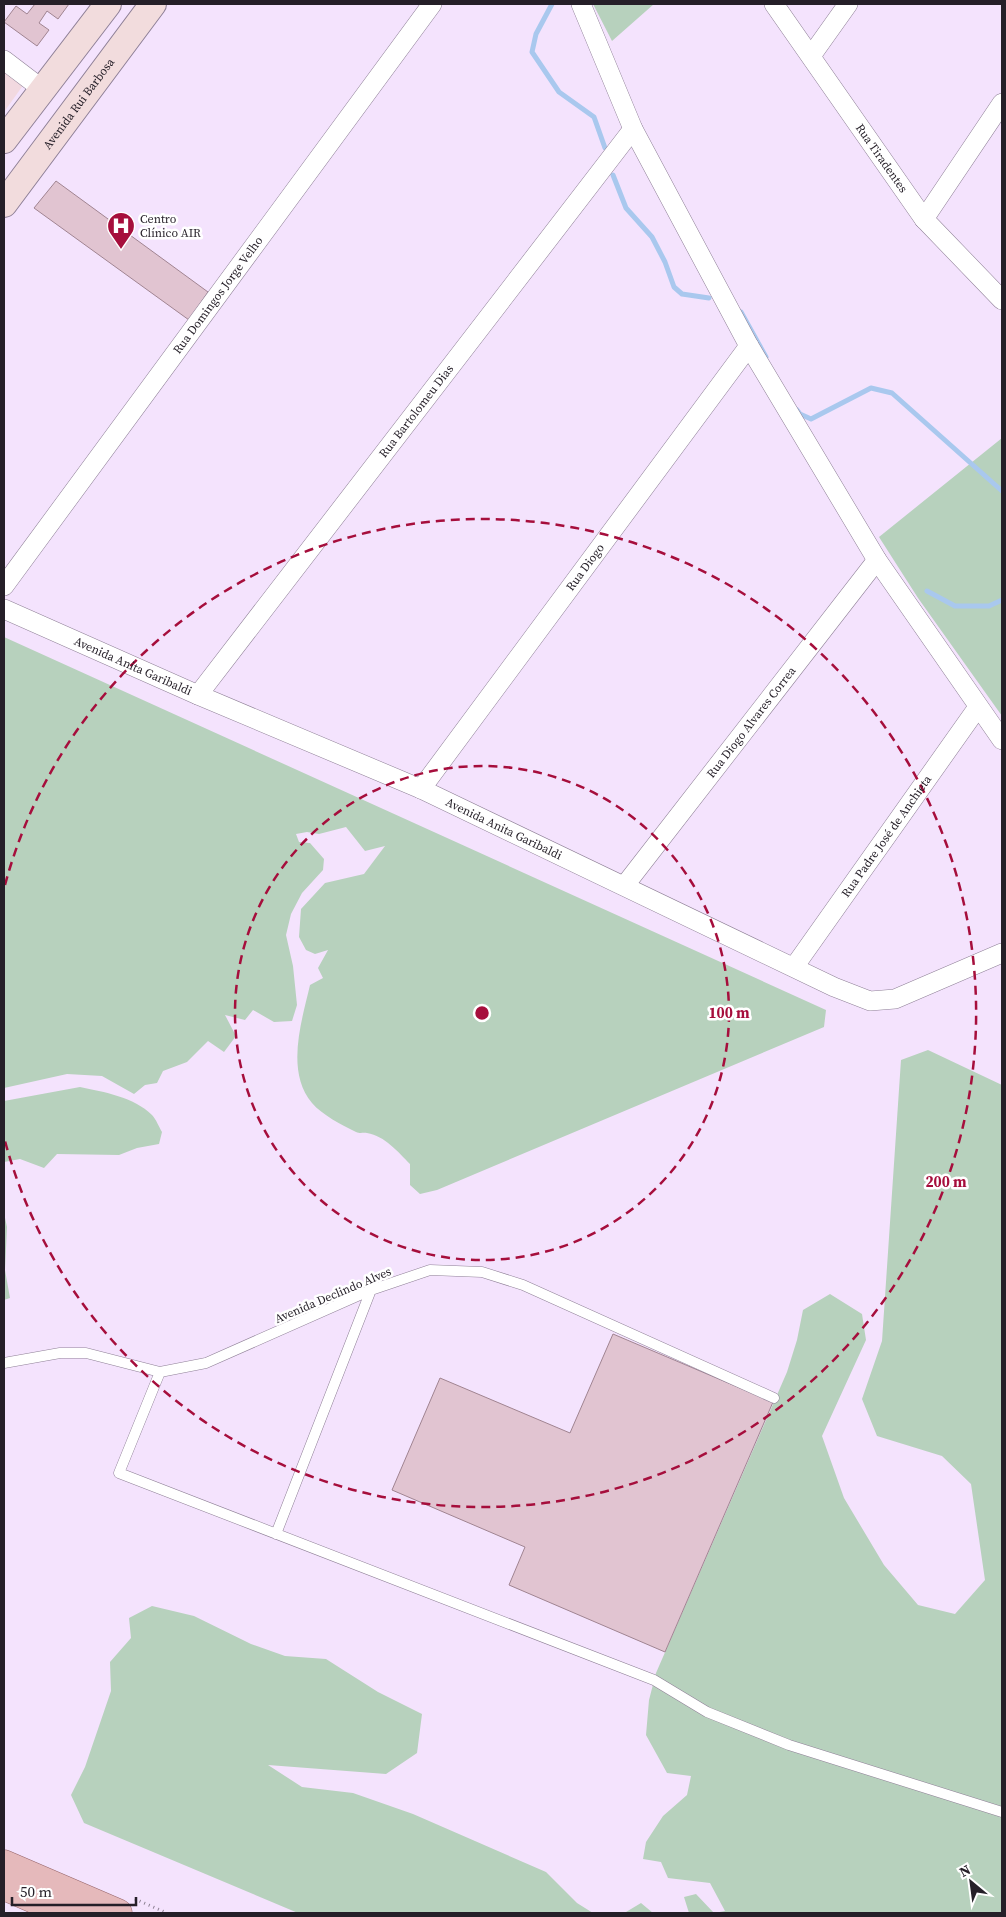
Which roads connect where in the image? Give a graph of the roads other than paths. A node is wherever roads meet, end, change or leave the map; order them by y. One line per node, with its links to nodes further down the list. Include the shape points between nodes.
1 (108, 4): 9 (main road)
2 (153, 4): 13 (main road, Avenida Rui Barbosa)
3 (432, 4): 18 (street, Rua Domingos Jorge Velho)
4 (581, 4): 11 (street)
5 (774, 4): 7 (street, Rua Tiradentes)
6 (848, 4): 7 (street)
7 (811, 56): 14 (street, Rua Tiradentes)
8 (4, 60): 9 (street)
9 (42, 89): 12 (main road)
10 (1002, 103): 14 (street)
11 (633, 129): 16 (street); 20 (street, Rua Bartolomeu Dias)
12 (4, 140)
13 (4, 204)
14 (924, 218): 15 (street, Rua Tiradentes)
15 (1002, 300)
16 (748, 346): 17 (street); 23 (street, Rua Diogo)
17 (877, 560): 21 (street); 24 (street, Rua Diogo Alvares Correa)
18 (4, 586)
19 (4, 609): 20 (street, Avenida Anita Garibaldi)
20 (198, 695): 23 (street, Avenida Anita Garibaldi)
21 (978, 707): 22 (street); 26 (street, Rua Padre José de Anchieta)
22 (1002, 740)
23 (421, 789): 24 (street, Avenida Anita Garibaldi)
24 (625, 885): 26 (street, Avenida Anita Garibaldi)
25 (1002, 953): 26 (street, Avenida Anita Garibaldi, via 895,999 870,1001)
26 (794, 967)
27 (371, 1290): 29 (lane, Avenida Declindo Alves, via 206,1363); 30 (lane, Avenida Declindo Alves, via 430,1270 482,1272 523,1285); 31 (lane)
28 (4, 1363): 29 (lane, Avenida Declindo Alves, via 60,1353 86,1354)
29 (160, 1372): 31 (lane, via 119,1473)
30 (774, 1398)
31 (276, 1534): 32 (lane, via 654,1680 708,1712 789,1745)
32 (1002, 1812)
33 (4, 1864): 36 (main road)
34 (4, 1886): 35 (main road)
35 (66, 1913)
36 (118, 1913)

